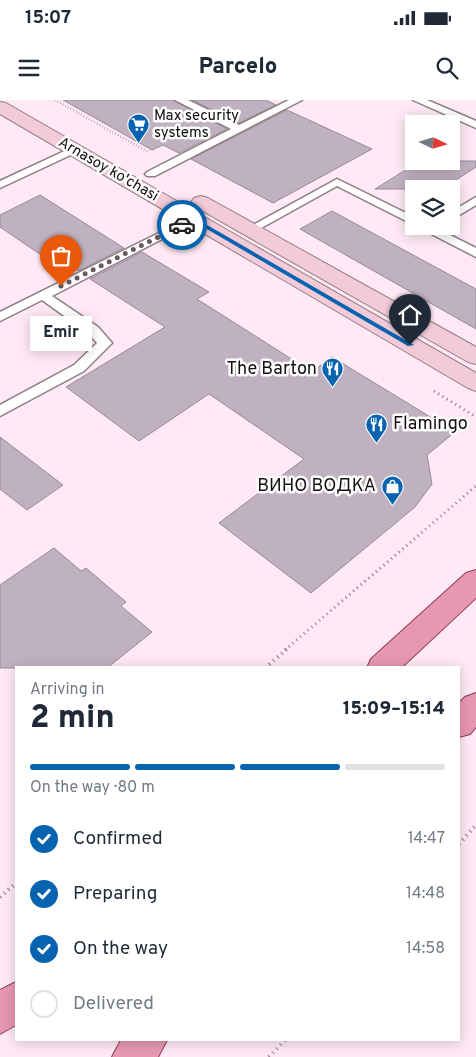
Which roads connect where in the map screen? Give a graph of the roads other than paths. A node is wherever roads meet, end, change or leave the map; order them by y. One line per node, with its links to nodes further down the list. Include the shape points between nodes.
1 (20, 100): 9 (main road, Arnasoy ko'chasi)
2 (180, 100): 7 (lane)
3 (297, 100): 7 (lane)
4 (418, 100): 6 (lane)
5 (0, 107): 8 (main road, Arnasoy ko'chasi)
6 (476, 125)
7 (240, 129): 9 (lane)
8 (73, 150): 10 (lane); 14 (main road, Arnasoy ko'chasi)
9 (151, 174): 15 (main road, Arnasoy ko'chasi)
10 (0, 185)
11 (476, 200): 12 (lane)
12 (460, 211)
13 (405, 217): 15 (lane, via 337,182)
14 (193, 219): 18 (lane); 21 (main road, Arnasoy ko'chasi)
15 (250, 230): 20 (main road, Arnasoy ko'chasi)
16 (443, 235): 17 (lane)
17 (476, 253)
18 (43, 294): 19 (lane); 22 (lane, via 93,330 105,343 79,368)
19 (0, 317)
20 (474, 353)
21 (476, 383)
22 (0, 411)
23 (476, 581): 24 (main road)
24 (383, 666)
25 (476, 706): 26 (main road)
26 (460, 723)
27 (15, 1001): 28 (main road)
28 (0, 1015)
29 (147, 1041): 30 (main road)
30 (131, 1057)

